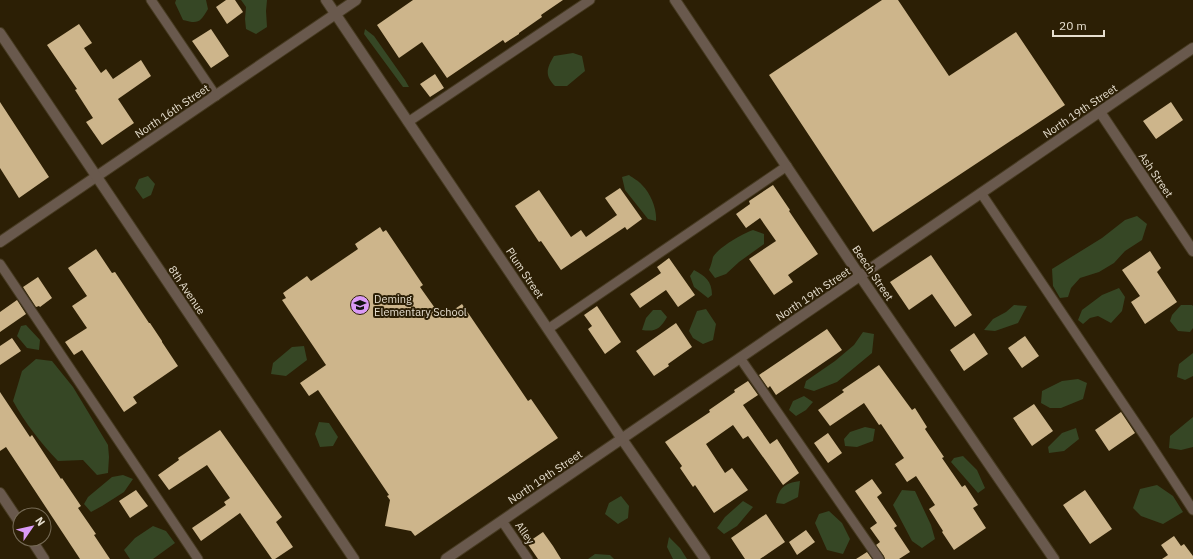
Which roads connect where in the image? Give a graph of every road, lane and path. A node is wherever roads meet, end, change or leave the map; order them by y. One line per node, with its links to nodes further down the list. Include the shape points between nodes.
1 (151, 0): 9 (lane)
2 (326, 0): 6 (street, Plum Street)
3 (356, 0): 6 (street, North 16th Street)
4 (590, 0): 11 (lane)
5 (675, 0): 12 (street, Beech Street)
6 (336, 14): 9 (street, North 16th Street); 11 (street, Plum Street)
7 (0, 34): 13 (street, 8th Avenue)
8 (1193, 48): 10 (street, North 19th Street)
9 (216, 96): 13 (street, North 16th Street)
10 (1100, 112): 14 (street, North 19th Street); 16 (street, Ash Street)
11 (408, 122): 19 (street, Plum Street)
12 (787, 166): 18 (street, Beech Street); 19 (lane)
13 (96, 177): 15 (street, North 16th Street); 29 (street, 8th Avenue)
14 (981, 193): 18 (street, North 19th Street); 23 (lane)
15 (0, 242)
16 (1193, 250)
17 (0, 264): 28 (lane)
18 (860, 276): 20 (street, North 19th Street); 34 (street, Beech Street)
19 (548, 330): 21 (street, Plum Street)
20 (740, 358): 21 (street, North 19th Street); 33 (lane)
21 (622, 439): 25 (street, North 19th Street); 32 (street, Plum Street)
22 (0, 493): 24 (street)
23 (1193, 510)
24 (12, 511)
25 (502, 521): 30 (street, North 19th Street); 31 (lane, Alley)
26 (36, 547): 27 (street)
27 (44, 559)
28 (198, 559)
29 (354, 559)
30 (446, 559)
31 (528, 559)
32 (705, 559)
33 (879, 559)
34 (1054, 559)

